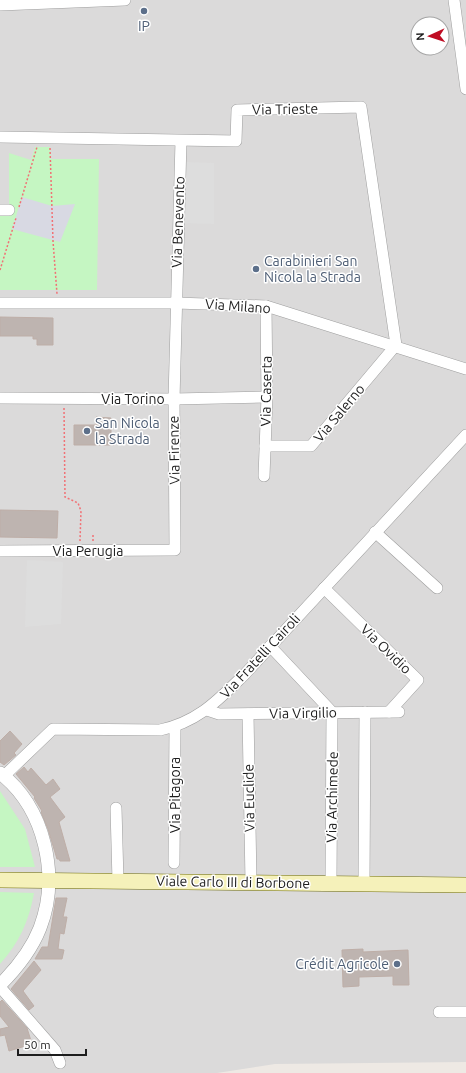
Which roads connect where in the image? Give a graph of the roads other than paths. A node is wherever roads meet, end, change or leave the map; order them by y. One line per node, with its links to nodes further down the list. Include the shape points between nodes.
1 (125, 0): 3 (street)
2 (454, 0): 5 (street)
3 (70, 2): 4 (street)
4 (0, 5)
5 (466, 88)
6 (0, 137): 7 (street, Via Trieste)
7 (181, 141): 8 (street, Via Benevento); 11 (street, Via Trieste, via 236,141 237,110 360,107)
8 (176, 302): 9 (street, Via Milano); 10 (street, Via Milano); 15 (street, Via Firenze)
9 (0, 303)
10 (266, 306): 11 (street, Via Milano); 13 (street, Via Caserta)
11 (396, 345): 12 (street, Via Milano); 17 (street, Via Salerno, via 312,446)
12 (466, 369)
13 (267, 397): 15 (street, Via Torino); 17 (street, Via Caserta)
14 (0, 398): 15 (street, Via Torino)
15 (174, 399): 20 (street, Via Firenze)
16 (466, 435): 19 (street, Via Fratelli Cairoli)
17 (265, 446): 18 (street, Via Caserta)
18 (264, 476)
19 (375, 532): 22 (street, Via Fratelli Cairoli); 23 (street)
20 (176, 550): 21 (street, Via Perugia)
21 (0, 551)
22 (324, 588): 24 (street, Via Fratelli Cairoli); 28 (street, Via Ovidio, via 418,680)
23 (437, 588)
24 (270, 646): 25 (street, Via Fratelli Cairoli); 26 (street)
25 (207, 710): 29 (street, Via Virgilio, via 219,714); 30 (street, Via Fratelli Cairoli)
26 (332, 712): 27 (street, Via Virgilio); 29 (street, Via Virgilio); 38 (street, Via Archimede)
27 (365, 712): 28 (street, Via Virgilio); 39 (street)
28 (394, 712)
29 (248, 714): 37 (street, Via Euclide)
30 (175, 727): 31 (street, Via Fratelli Cairoli, via 160,730 53,729); 33 (street, Via Pitagora)
31 (2, 774): 35 (street, via 18,790 38,824 48,861)
32 (116, 808): 36 (street)
33 (174, 863)
34 (0, 880): 35 (main road, Viale Carlo III di Borbone)
35 (49, 881): 36 (main road, Viale Carlo III di Borbone); 41 (street, via 47,905 40,928 16,969)
36 (118, 881): 37 (main road, Viale Carlo III di Borbone)
37 (251, 882): 38 (main road, Viale Carlo III di Borbone)
38 (331, 883): 39 (main road, Viale Carlo III di Borbone)
39 (364, 883): 40 (main road, Viale Carlo III di Borbone)
40 (466, 884)
41 (0, 986): 44 (street, via 54,1050)
42 (439, 1012): 43 (street)
43 (466, 1012)
44 (60, 1063)

